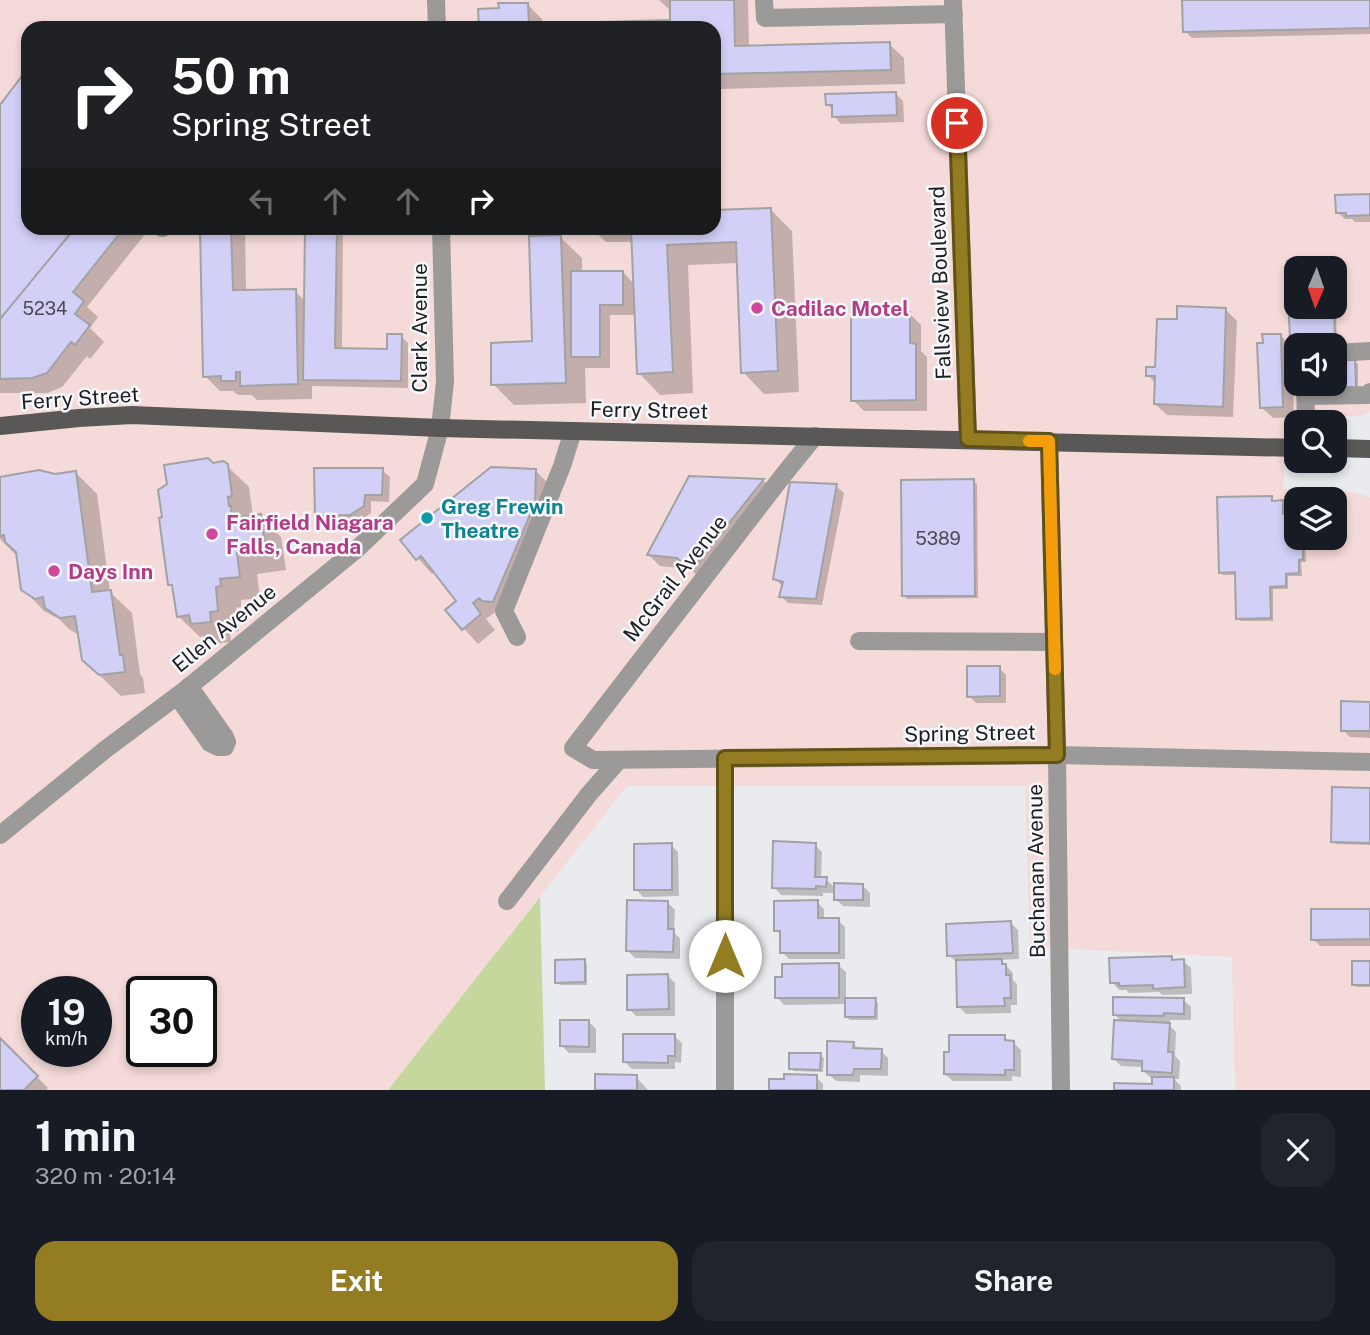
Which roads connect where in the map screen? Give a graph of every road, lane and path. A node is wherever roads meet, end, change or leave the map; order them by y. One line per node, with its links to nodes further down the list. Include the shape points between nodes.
1 (436, 0): 4 (street)
2 (764, 0): 3 (street, via 765,19)
3 (953, 7): 14 (street, Fallsview Boulevard)
4 (437, 21)
5 (441, 235): 11 (street, Clark Avenue, via 445,382)
6 (1370, 351): 7 (street)
7 (1347, 352)
8 (1370, 392): 9 (street, via 1368,396)
9 (1347, 394)
10 (0, 426): 11 (main road, Ferry Street, via 132,415)
11 (440, 428): 12 (main road, Ferry Street); 27 (street, Ellen Avenue, via 425,484 357,549)
12 (573, 431): 13 (main road, Ferry Street); 19 (street, via 504,611)
13 (815, 436): 14 (main road, Ferry Street); 22 (street, McGrail Avenue)
14 (968, 439): 15 (main road, Ferry Street)
15 (1049, 441): 16 (main road, Ferry Street); 21 (street, Buchanan Avenue)
16 (1284, 448)
17 (1347, 449): 18 (main road)
18 (1370, 449)
19 (517, 637)
20 (859, 641): 21 (street)
21 (1054, 642): 23 (street, Buchanan Avenue)
22 (573, 748): 25 (street, Spring Street, via 593,760)
23 (1057, 755): 24 (street, Spring Street); 26 (street, Spring Street); 30 (street, Buchanan Avenue)
24 (725, 758): 25 (street, Spring Street); 29 (street)
25 (619, 760): 28 (street)
26 (1370, 762)
27 (0, 835)
28 (507, 901)
29 (725, 1090)
30 (1061, 1090)

